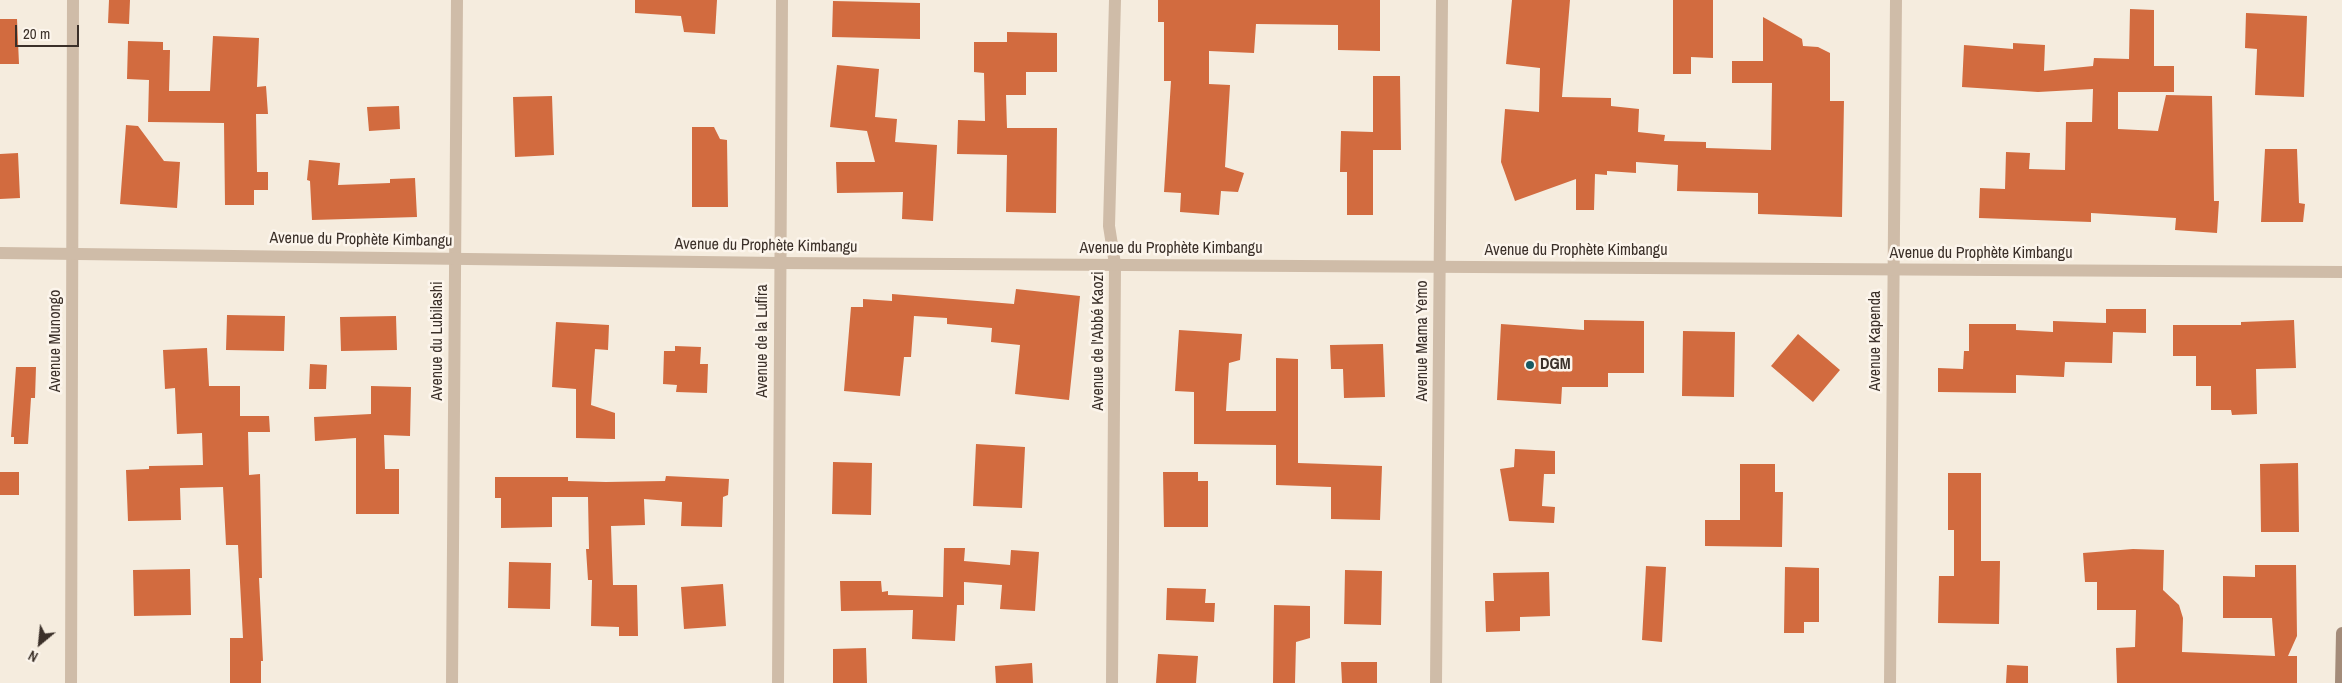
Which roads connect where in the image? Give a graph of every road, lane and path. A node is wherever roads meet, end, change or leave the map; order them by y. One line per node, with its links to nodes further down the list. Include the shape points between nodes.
1 (72, 0): 8 (street, Avenue Munongo)
2 (458, 0): 9 (street, Avenue du Lubilashi)
3 (782, 0): 10 (street, Avenue de la Lufira)
4 (1116, 0): 11 (street, Avenue de l'Abbé Kaozi, via 1110,226)
5 (1442, 0): 12 (street, Avenue Mama Yemo)
6 (1896, 0): 13 (street, Avenue Kapenda)
7 (0, 253): 8 (street, Avenue du Prophète Kimbangu)
8 (72, 253): 9 (street, Avenue du Prophète Kimbangu); 16 (street, Avenue Munongo)
9 (455, 258): 10 (street, Avenue du Prophète Kimbangu); 17 (street, Avenue du Lubilashi)
10 (779, 263): 11 (street, Avenue du Prophète Kimbangu); 18 (street, Avenue de la Lufira)
11 (1116, 264): 12 (street, Avenue du Prophète Kimbangu); 19 (street, Avenue de l'Abbé Kaozi)
12 (1440, 267): 13 (street, Avenue du Prophète Kimbangu); 20 (street, Avenue Mama Yemo)
13 (1892, 270): 14 (street, Avenue du Prophète Kimbangu); 21 (street, Avenue Kapenda)
14 (2342, 272)
15 (2342, 633): 22 (main road)
16 (71, 683)
17 (452, 683)
18 (778, 683)
19 (1112, 683)
20 (1436, 683)
21 (1890, 683)
22 (2341, 683)

